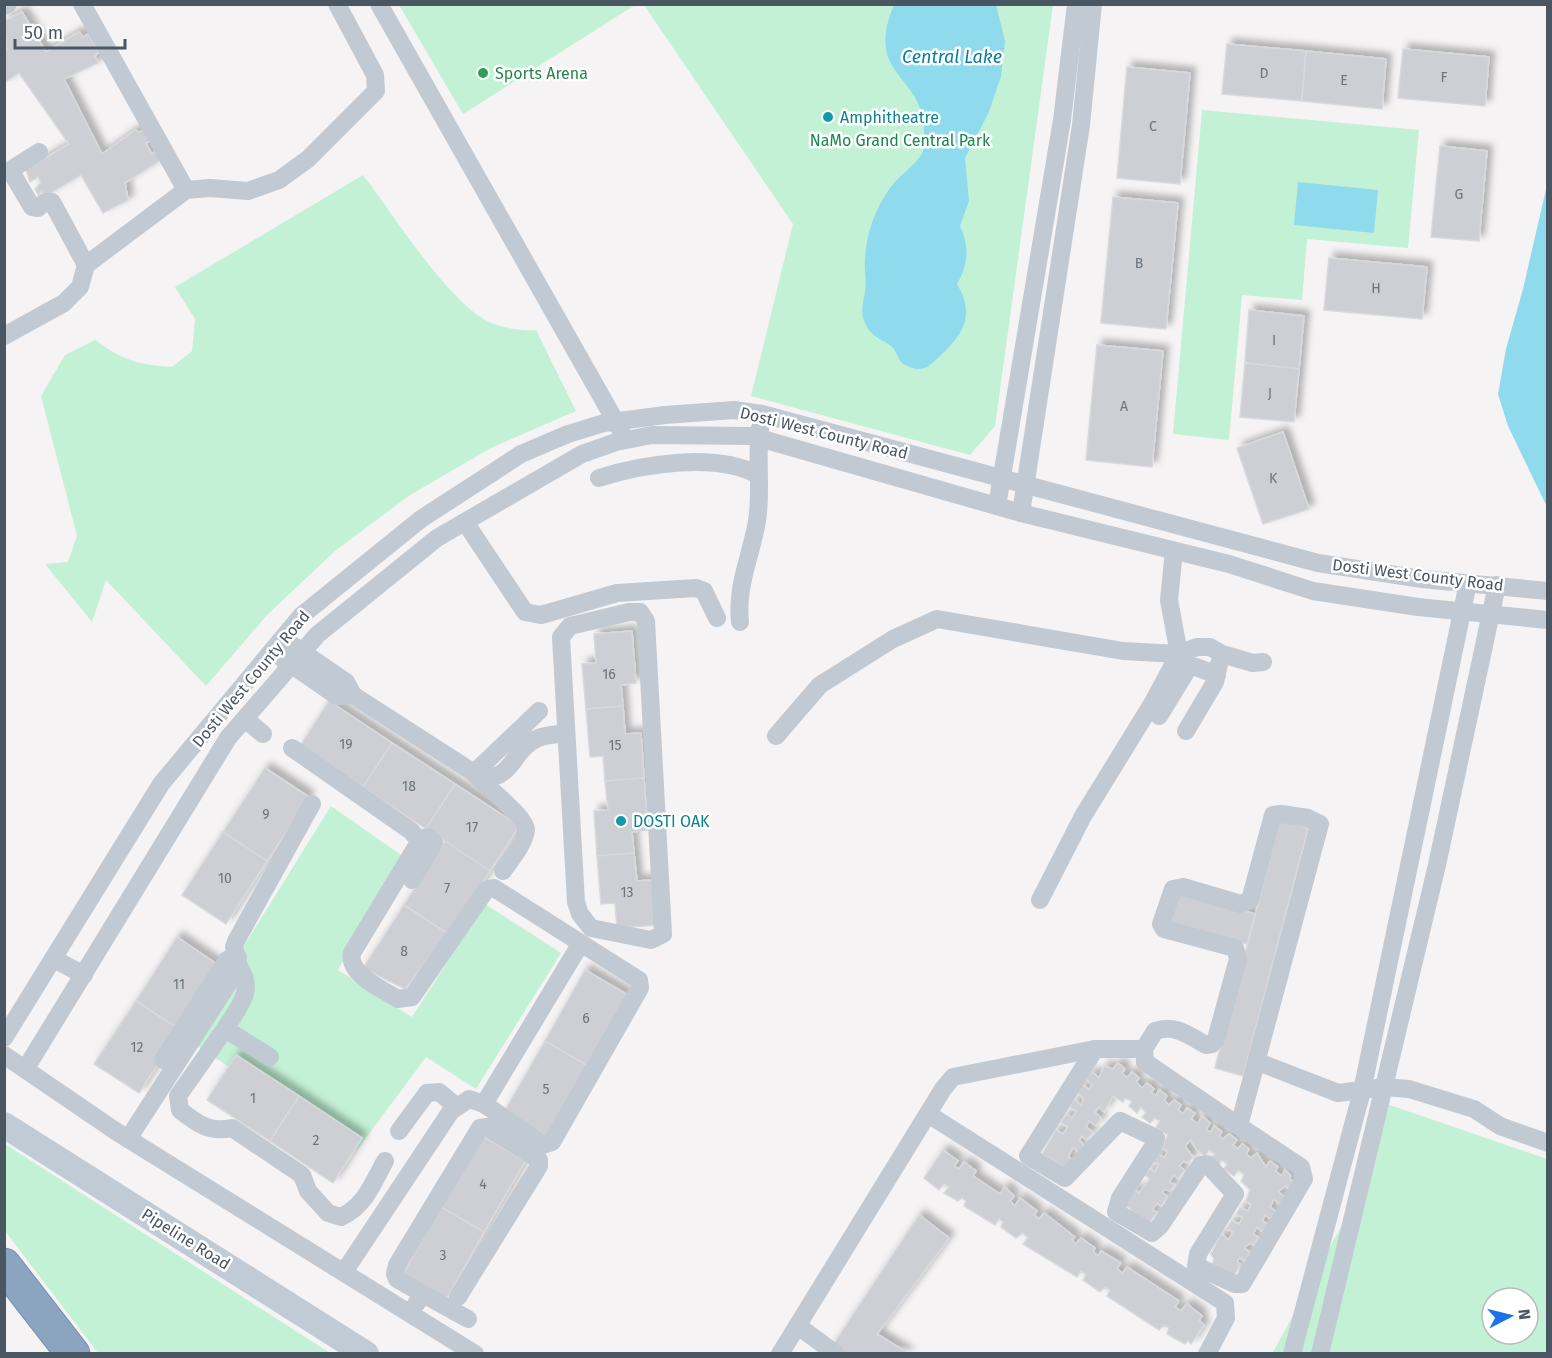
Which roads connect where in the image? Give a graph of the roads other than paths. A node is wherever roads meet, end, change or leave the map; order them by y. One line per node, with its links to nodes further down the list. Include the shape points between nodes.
1 (82, 4): 9 (street)
2 (337, 4): 9 (street, via 375,75 376,91 308,159 279,180 248,191)
3 (379, 4): 13 (street)
4 (1076, 4): 6 (street)
5 (1093, 4): 7 (street)
6 (1062, 120): 7 (street); 18 (street)
7 (1081, 125): 19 (street)
8 (39, 152): 10 (street, via 12,169 13,175 32,207 52,202)
9 (186, 190): 10 (street)
10 (86, 265): 11 (street, via 80,287 64,303)
11 (4, 336)
12 (762, 414): 13 (street, Dosti West County Road, via 734,410); 14 (street); 18 (street, Dosti West County Road)
13 (615, 423): 15 (street); 34 (street, Dosti West County Road, via 568,434 521,454 421,519 301,616)
14 (759, 438): 15 (street, Dosti West County Road, via 651,435); 16 (street); 20 (street, Dosti West County Road)
15 (628, 439): 22 (street, Dosti West County Road, via 582,454)
16 (758, 475): 17 (street, via 707,462 644,466); 33 (street, via 757,521 738,604)
17 (599, 478)
18 (1001, 480): 19 (street, Dosti West County Road); 20 (street)
19 (1024, 486): 21 (street); 23 (street, Dosti West County Road)
20 (997, 507): 21 (street, Dosti West County Road)
21 (1021, 513): 24 (street, Dosti West County Road)
22 (465, 522): 31 (street, via 525,612 541,615 617,593 696,588 704,591); 37 (street, Dosti West County Road, via 437,538 317,635)
23 (1233, 538): 25 (street); 26 (street, Dosti West County Road, via 1318,563)
24 (1174, 551): 25 (street, Dosti West County Road); 35 (street, via 1169,600)
25 (1229, 564): 29 (street, Dosti West County Road, via 1313,591)
26 (1468, 583): 27 (street, Dosti West County Road); 29 (street)
27 (1497, 585): 28 (street, Dosti West County Road); 30 (street)
28 (1548, 591)
29 (1463, 611): 30 (street, Dosti West County Road); 51 (street)
30 (1492, 614): 32 (street, Dosti West County Road); 52 (street)
31 (717, 618)
32 (1548, 620)
33 (740, 622)
34 (278, 645): 37 (street); 57 (street, Dosti West County Road, via 161,784)
35 (1179, 654): 36 (street, via 1197,647 1210,647); 46 (street, via 1123,651 937,619 893,639 820,685); 55 (street, via 1083,816)
36 (1222, 654): 38 (street); 39 (street)
37 (296, 658): 42 (street, Dosti West County Road); 48 (street, via 337,696 353,695)
38 (1263, 662)
39 (1217, 675): 41 (street, via 1189,668); 43 (street)
40 (539, 711): 48 (street)
41 (1159, 716)
42 (245, 719): 45 (street); 59 (street, Dosti West County Road, via 228,738)
43 (1186, 731)
44 (564, 733): 44 (street, via 561,637 570,626 640,612 646,621 663,934 651,940 591,928 580,914); 48 (street, via 535,739 503,773 484,777)
45 (263, 734)
46 (776, 736)
47 (292, 748): 50 (street)
48 (474, 773): 53 (street, via 523,818 523,842)
49 (312, 804): 58 (street, via 236,941)
50 (418, 839): 54 (street, via 428,837 434,843); 56 (street, via 352,953 353,965 368,981 398,999 412,997 486,890 494,888)
51 (1411, 858): 52 (street); 69 (street)
52 (1437, 865): 68 (street)
53 (503, 871)
54 (412, 880)
55 (1040, 900)
56 (581, 943): 70 (street); 70 (street, via 639,980 640,988 552,1142 543,1145)
57 (54, 959): 59 (street); 61 (street, Dosti West County Road)
58 (239, 962): 60 (street, via 248,990); 76 (street, via 228,960)
59 (84, 975): 67 (street, Dosti West County Road)
60 (225, 1029): 65 (street); 78 (street, via 178,1096 180,1110 203,1127 218,1131 232,1128 302,1175 308,1191 328,1213 342,1217 362,1203)
61 (4, 1038)
62 (1095, 1049): 63 (street); 72 (street, via 953,1077); 74 (street, via 1028,1156 1065,1178 1120,1121 1155,1138 1116,1212 1152,1233 1200,1165 1207,1164 1235,1194 1198,1254 1196,1266 1235,1284 1242,1284 1304,1179 1300,1167)
63 (1144, 1049): 66 (street, via 1155,1031 1171,1027 1206,1045 1212,1044 1238,959 1235,948 1164,929 1161,924 1170,891 1183,887 1245,903 1253,894 1273,815 1308,818 1320,824); 74 (street, via 1145,1062)
64 (4, 1055): 67 (street)
65 (270, 1057)
66 (1258, 1062): 69 (street, via 1338,1094); 74 (street)
67 (26, 1068): 76 (street)
68 (1385, 1088): 69 (street); 77 (street, via 1409,1089 1474,1108 1500,1126); 93 (street)
69 (1362, 1091): 92 (street)
70 (484, 1104): 71 (street, via 469,1099)
71 (457, 1107): 75 (street, via 439,1092 427,1093); 80 (street)
72 (928, 1114): 85 (street); 91 (street, via 1225,1303 1226,1318)
73 (4, 1125): 87 (street, Pipeline Road)
74 (1239, 1126)
75 (399, 1131)
76 (122, 1135): 80 (street)
77 (1548, 1143)
78 (385, 1161)
79 (4, 1265): 86 (highway)
80 (344, 1272): 83 (street)
81 (423, 1294): 82 (street, via 397,1279 397,1264 480,1128 487,1127 539,1160 539,1166); 83 (street); 84 (street)
82 (458, 1297)
83 (410, 1313): 88 (street)
84 (468, 1319)
85 (798, 1326): 89 (street); 90 (street)
86 (73, 1353)
87 (366, 1353)
88 (475, 1353)
89 (780, 1353)
90 (836, 1353)
91 (1207, 1353)
92 (1292, 1353)
93 (1320, 1353)

